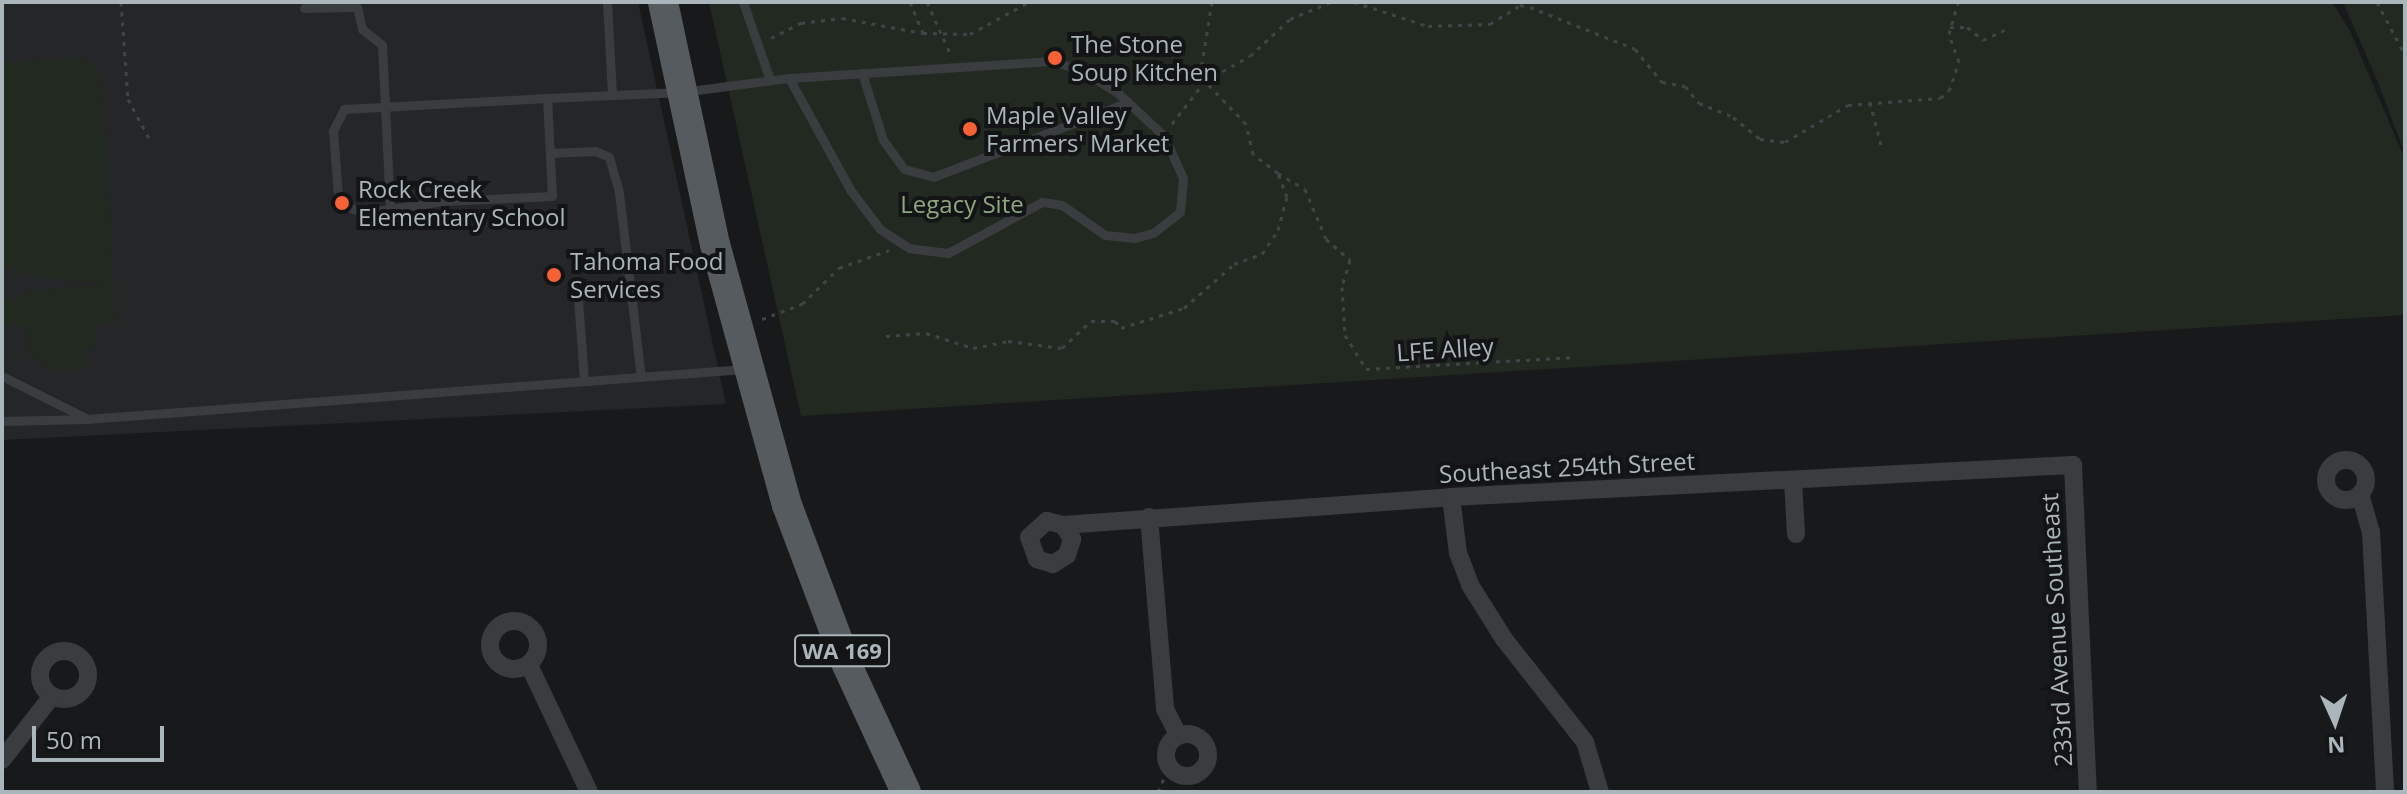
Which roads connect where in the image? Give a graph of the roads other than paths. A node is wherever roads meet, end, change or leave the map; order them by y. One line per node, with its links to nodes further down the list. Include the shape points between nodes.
1 (607, 2): 9 (lane)
2 (663, 2): 8 (main road, WA 169)
3 (743, 2): 7 (lane)
4 (304, 8): 12 (lane, via 357,7 362,29 382,45)
5 (862, 73): 6 (lane); 11 (lane, via 1052,61 1079,69); 11 (lane, via 883,140 904,169 933,177)
6 (789, 78): 7 (lane); 11 (lane, via 851,191 880,229 909,248 948,253 1042,202 1062,205 1105,235 1153,233 1180,212 1185,196 1175,154)
7 (770, 80): 8 (lane)
8 (682, 92): 9 (lane); 16 (main road, WA 169)
9 (612, 95): 10 (lane)
10 (547, 98): 12 (lane); 13 (lane)
11 (1128, 102)
12 (385, 107): 14 (lane); 14 (lane, via 344,109 333,131 343,205 364,213)
13 (550, 153): 14 (lane, via 552,196); 18 (lane, via 595,151 609,157 619,193)
14 (390, 207)
15 (577, 285): 19 (lane)
16 (747, 369): 18 (lane); 34 (main road, WA 169, via 798,534 847,665)
17 (2, 376): 20 (lane)
18 (641, 377): 19 (lane)
19 (584, 381): 20 (lane)
20 (87, 419): 21 (lane)
21 (2, 421)
22 (2073, 465): 23 (street, Southeast 254th Street); 36 (street, 233rd Avenue Southeast)
23 (1793, 480): 25 (street, Southeast 254th Street); 28 (street)
24 (2360, 494): 37 (street, via 2371,532)
25 (1451, 497): 26 (street, Southeast 254th Street); 35 (street, via 1458,553 1470,585 1585,742)
26 (1149, 517): 27 (street, Southeast 254th Street); 31 (street, via 1165,709)
27 (1063, 525)
28 (1796, 534)
29 (529, 665): 33 (street)
30 (52, 696): 32 (street)
31 (1178, 735): 31 (street, via 1167,747 1169,766 1188,776 1207,762 1201,739)
32 (2, 760)
33 (589, 792)
34 (906, 792)
35 (1600, 792)
36 (2088, 792)
37 (2385, 792)

